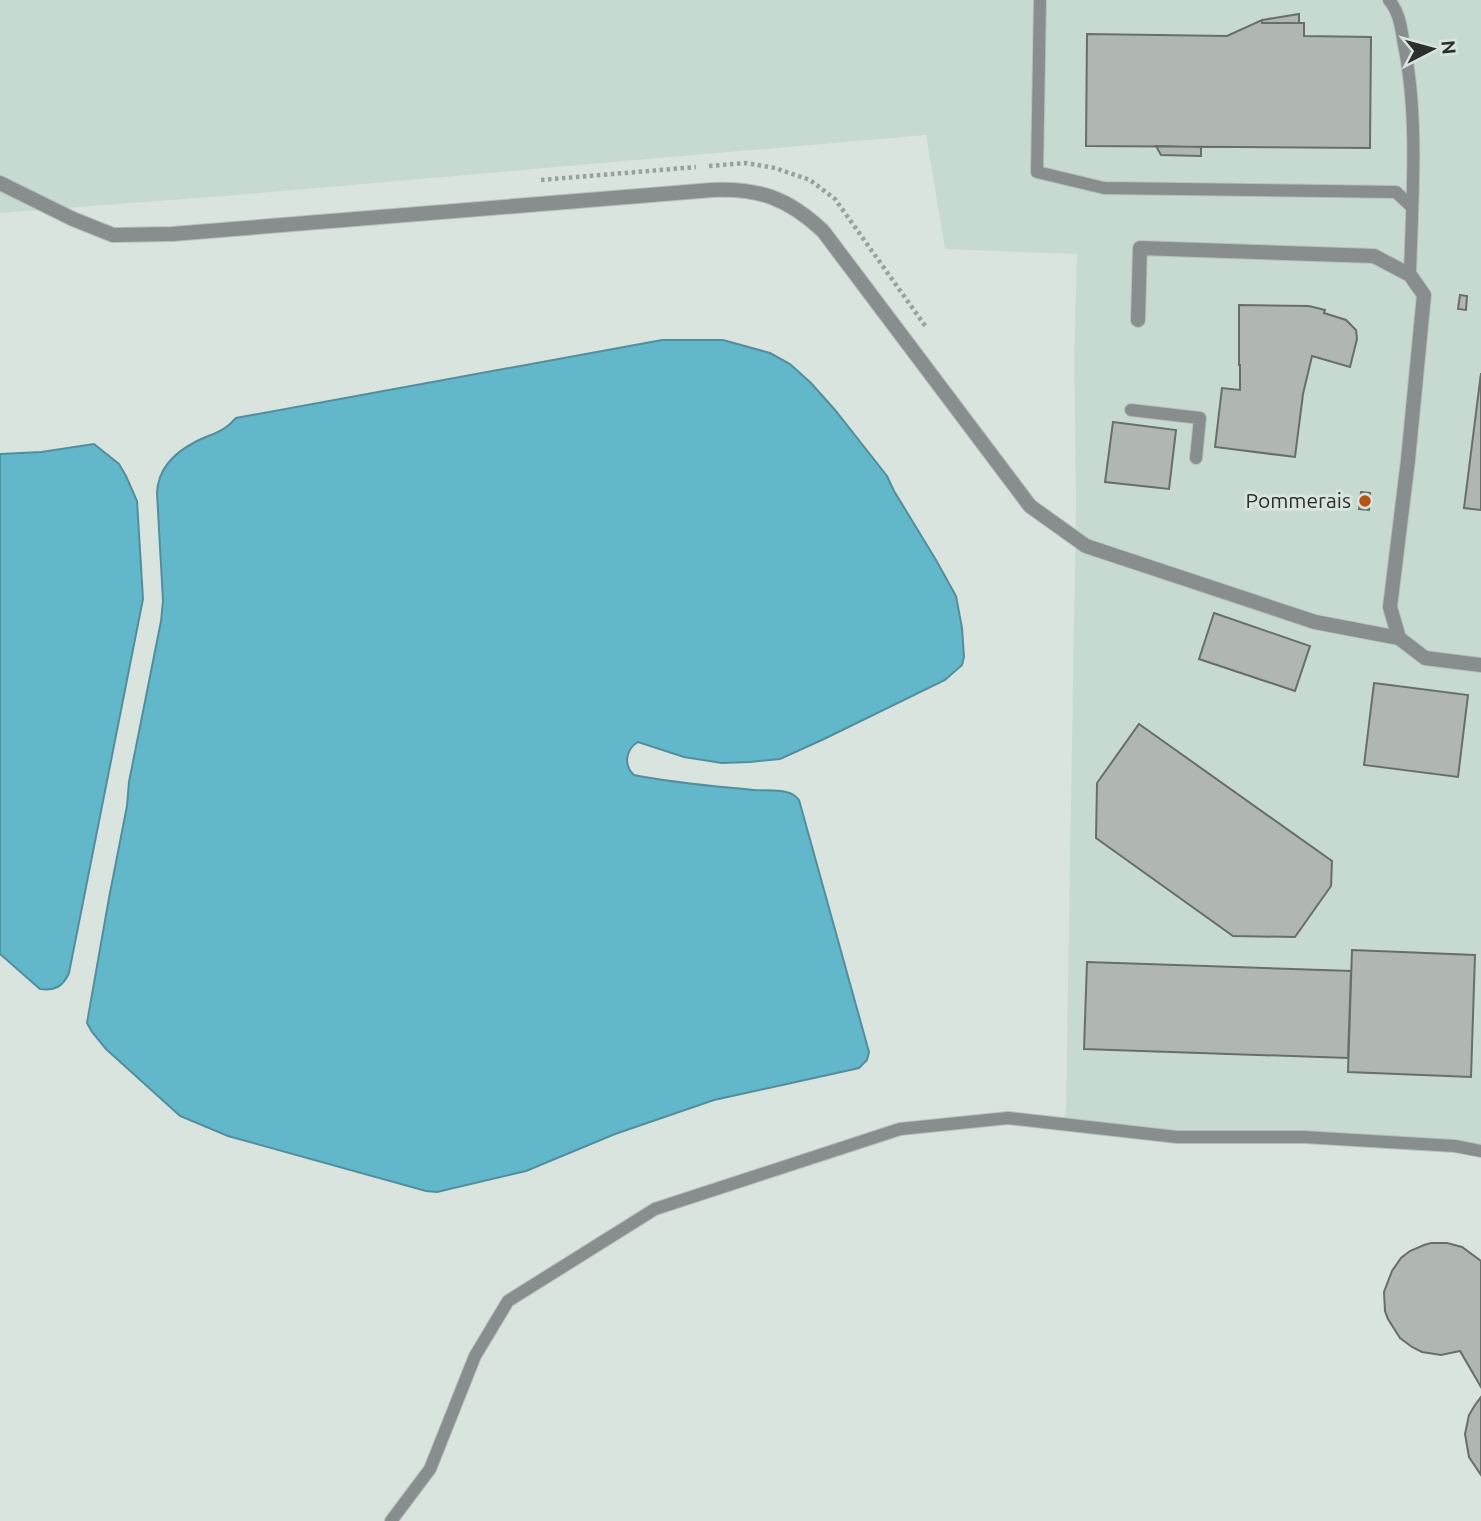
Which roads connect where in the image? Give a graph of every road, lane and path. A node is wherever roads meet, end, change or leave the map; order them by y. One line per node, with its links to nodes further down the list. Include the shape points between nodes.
1 (1040, 0): 5 (lane, via 1037,172 1104,188 1396,192)
2 (1389, 0): 5 (lane, via 1397,10 1409,71)
3 (534, 180): 8 (path, via 746,163 810,180 835,198)
4 (0, 183): 11 (street, via 113,235 733,189 774,197 823,231 1030,506 1086,545 1315,622)
5 (1412, 207): 6 (lane)
6 (1410, 275): 7 (street, via 1374,256 1140,248); 11 (street, via 1424,295 1390,607)
7 (1138, 320)
8 (932, 336)
9 (1131, 410): 10 (lane, via 1200,418)
10 (1196, 458)
11 (1399, 638): 12 (street, via 1425,658)
12 (1481, 665)
13 (1481, 1151): 14 (lane, via 1304,1137 1177,1137 1007,1118 900,1129 655,1209 508,1301 475,1356 430,1469)
14 (391, 1521)

